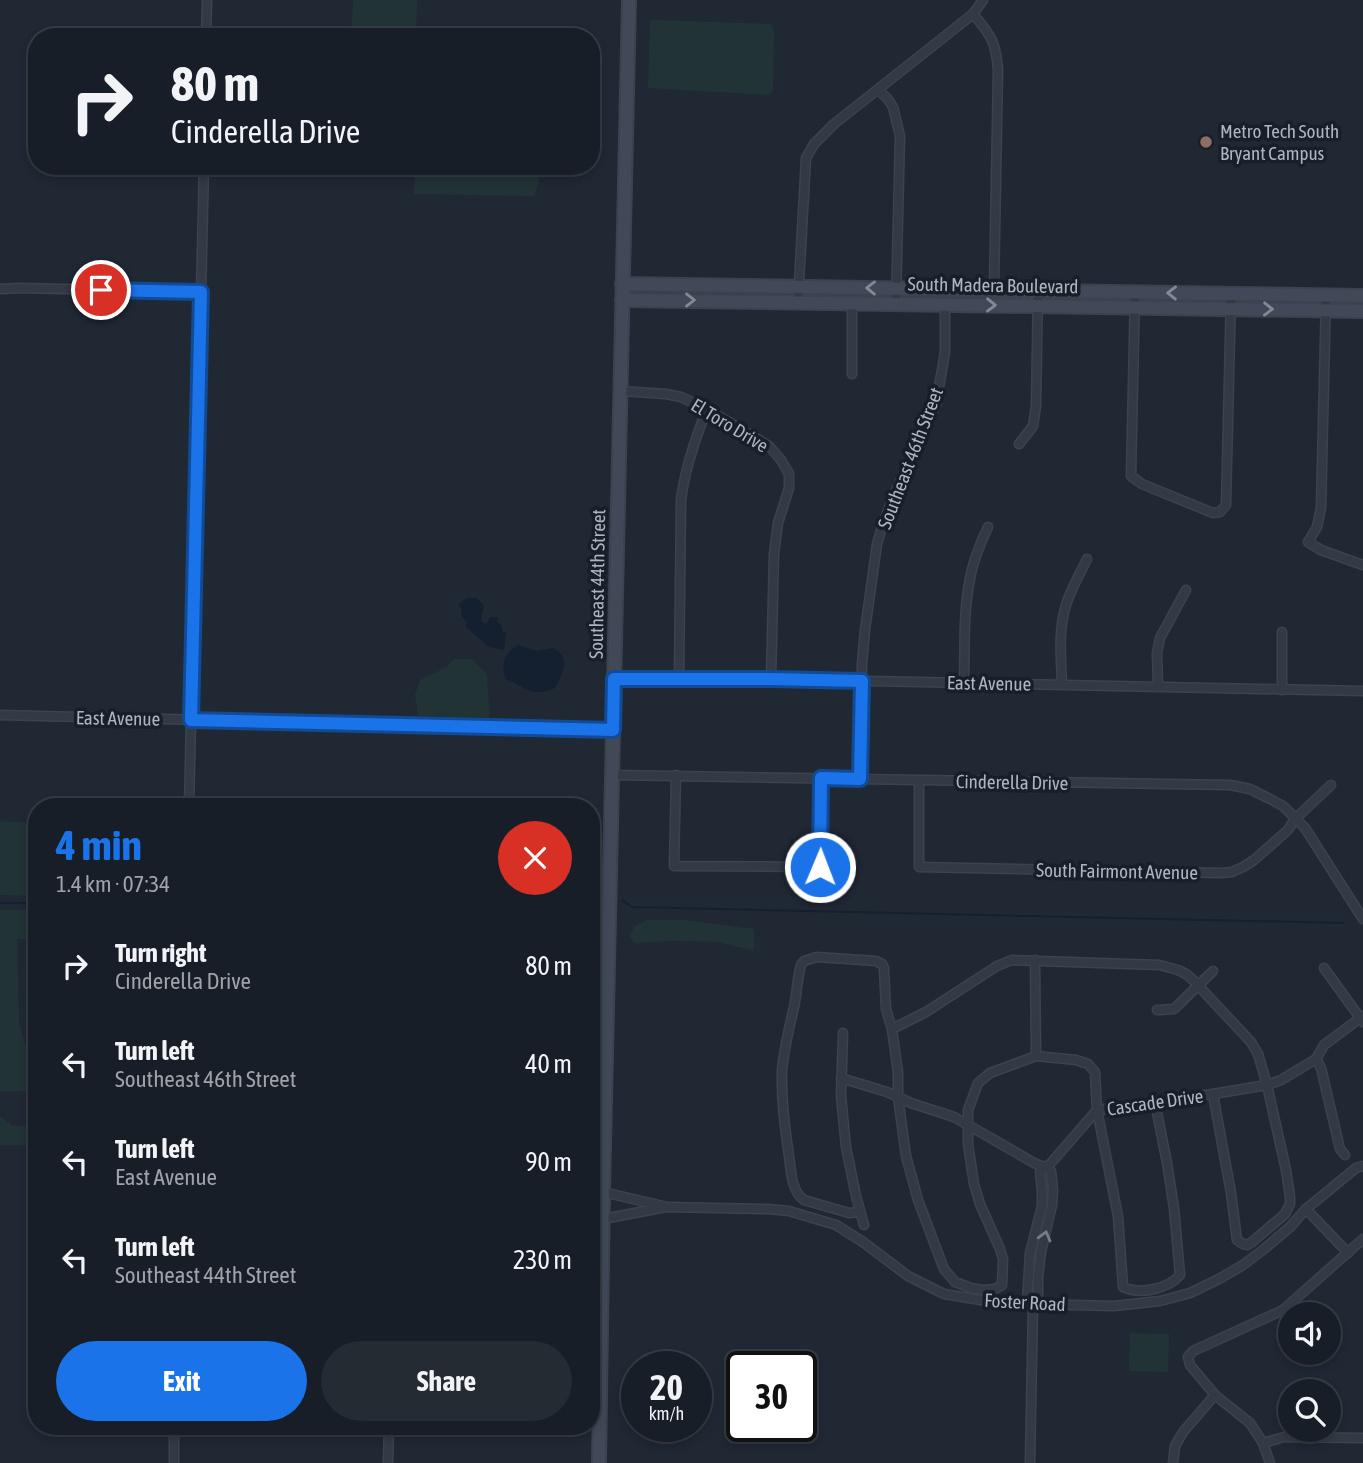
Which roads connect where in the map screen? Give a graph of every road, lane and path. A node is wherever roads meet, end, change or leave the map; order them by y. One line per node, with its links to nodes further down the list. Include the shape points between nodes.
1 (207, 0): 5 (street)
2 (629, 0): 8 (street, Southeast 44th Street)
3 (983, 0): 4 (street)
4 (973, 14): 6 (street); 12 (street, via 997,51)
5 (206, 28)
6 (878, 90): 9 (street, via 823,134 806,158); 10 (street, via 894,107 900,136)
7 (204, 175): 14 (street)
8 (622, 284): 9 (street, South Madera Boulevard); 19 (street, Southeast 44th Street)
9 (800, 286): 10 (street, South Madera Boulevard, one-way to 9); 20 (street)
10 (896, 288): 12 (street, South Madera Boulevard); 22 (street)
11 (0, 289): 14 (street)
12 (994, 289): 13 (street, South Madera Boulevard)
13 (1038, 290): 15 (street, South Madera Boulevard); 24 (street)
14 (201, 292): 48 (street)
15 (1135, 292): 16 (street, South Madera Boulevard, one-way to 15); 25 (street)
16 (1231, 294): 17 (street, South Madera Boulevard); 26 (street)
17 (1326, 296): 18 (street, South Madera Boulevard); 27 (street)
18 (1363, 296)
19 (622, 300): 20 (street, South Madera Boulevard, one-way to 20); 30 (street, Southeast 44th Street)
20 (798, 301): 21 (street, South Madera Boulevard)
21 (852, 302): 22 (street, South Madera Boulevard); 29 (street)
22 (896, 303): 23 (street, South Madera Boulevard)
23 (945, 304): 24 (street, South Madera Boulevard, one-way to 24); 41 (street, Southeast 46th Street, via 945,352 936,405 896,490 877,544)
24 (1038, 306): 25 (street, South Madera Boulevard); 32 (street, via 1036,406 1033,426)
25 (1134, 307): 26 (street, South Madera Boulevard); 26 (street, via 1130,476 1213,513 1226,505)
26 (1231, 309): 27 (street, South Madera Boulevard, one-way to 27)
27 (1325, 310): 28 (street, South Madera Boulevard); 35 (street, via 1321,509 1308,542)
28 (1363, 311)
29 (852, 374)
30 (621, 391): 31 (street, El Toro Drive, via 681,397); 38 (street, Southeast 44th Street)
31 (708, 410): 39 (street, El Toro Drive, via 769,446 789,474 774,554); 40 (street, via 692,446 682,492)
32 (1019, 444)
33 (988, 527): 42 (street, via 970,579)
34 (1087, 559): 43 (street, via 1062,620)
35 (1363, 565)
36 (1186, 590): 44 (street, via 1160,638)
37 (1282, 632): 45 (street)
38 (614, 679): 40 (street, East Avenue); 49 (street, Southeast 44th Street)
39 (771, 679): 40 (street, East Avenue); 41 (street, East Avenue)
40 (678, 680)
41 (862, 681): 42 (street, East Avenue); 53 (street, Southeast 46th Street)
42 (964, 683): 43 (street, East Avenue)
43 (1062, 684): 44 (street, East Avenue)
44 (1158, 686): 45 (street, East Avenue)
45 (1282, 690): 46 (street, East Avenue)
46 (1363, 691)
47 (0, 715): 48 (street, East Avenue)
48 (191, 720): 49 (street, East Avenue); 56 (street)
49 (613, 730): 50 (street, Southeast 44th Street)
50 (612, 775): 51 (street, Cinderella Drive); 80 (street, Southeast 44th Street)
51 (676, 775): 52 (street, Cinderella Drive); 52 (street, via 674,866 820,867)
52 (821, 778): 53 (street, Cinderella Drive)
53 (860, 779): 54 (street, Cinderella Drive)
54 (919, 780): 57 (street, Cinderella Drive, via 1230,785 1270,799); 57 (street, South Fairmont Avenue, via 919,867 1232,872 1254,860)
55 (1331, 785): 57 (street, South Fairmont Avenue)
56 (189, 798)
57 (1295, 819): 58 (street, Cinderella Drive)
58 (1359, 904): 59 (street, Cinderella Drive)
59 (1363, 919)
60 (1035, 960): 63 (street, via 1159,965 1186,974); 66 (street, via 1005,963); 68 (street)
61 (1324, 968): 65 (street)
62 (1213, 971): 63 (street)
63 (1199, 986): 64 (street, via 1174,1009); 71 (street, via 1255,1048)
64 (1157, 1010)
65 (1362, 1018): 69 (street, Cascade Drive, via 1324,1045)
66 (892, 1028): 73 (street); 83 (street, via 882,964 817,957 800,965 782,1069 795,1187 804,1200)
67 (843, 1033): 70 (street)
68 (1036, 1056): 75 (street, via 1088,1064 1095,1072); 76 (street, via 990,1073 978,1083)
69 (1316, 1059): 71 (street, Cascade Drive); 77 (street)
70 (841, 1078): 73 (street); 83 (street, via 846,1147)
71 (1266, 1085): 72 (street, Cascade Drive); 72 (street, via 1290,1204 1285,1214 1247,1245 1237,1240)
72 (1213, 1094): 74 (street, Cascade Drive)
73 (898, 1097): 76 (street); 76 (street, via 911,1178 944,1269 955,1282 995,1289 1002,1285 1003,1259 974,1184)
74 (1155, 1102): 75 (street, Cascade Drive); 75 (street, via 1174,1208 1180,1275 1166,1286 1130,1291 1123,1287 1118,1216)
75 (1097, 1111): 79 (street, Cascade Drive)
76 (967, 1126): 79 (street)
77 (1345, 1155)
78 (1363, 1166): 82 (street, Foster Road)
79 (1045, 1167): 89 (street, via 1040,1172 1042,1206 1030,1253)
80 (603, 1192): 81 (street, Foster Road); 84 (street, Southeast 44th Street)
81 (666, 1207): 84 (street, Foster Road); 89 (street, Foster Road, via 789,1211 836,1225 908,1276 944,1294)
82 (1306, 1209): 87 (street); 89 (street, Foster Road, via 1243,1265 1190,1293 1114,1306)
83 (860, 1212): 85 (street)
84 (603, 1219): 92 (street, Southeast 44th Street)
85 (864, 1225)
86 (1363, 1239): 87 (street)
87 (1348, 1253): 88 (street)
88 (1292, 1302)
89 (1033, 1304): 101 (street)
90 (1278, 1312): 91 (street, via 1188,1357)
91 (1215, 1395): 97 (street, via 1250,1423); 102 (street, via 1183,1432)
92 (600, 1402)
93 (174, 1435): 98 (street)
94 (388, 1435): 99 (street)
95 (599, 1435): 100 (street, Southeast 44th Street)
96 (1363, 1438): 97 (street, via 1284,1437)
97 (1263, 1443): 103 (street)
98 (174, 1463)
99 (388, 1463)
100 (599, 1463)
101 (1030, 1463)
102 (1173, 1463)
103 (1270, 1463)

